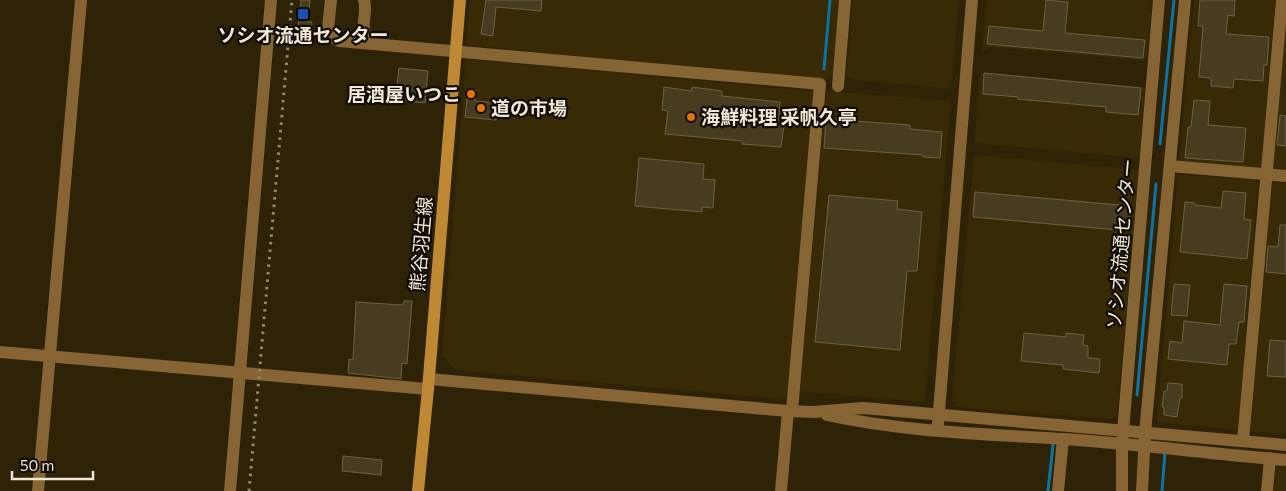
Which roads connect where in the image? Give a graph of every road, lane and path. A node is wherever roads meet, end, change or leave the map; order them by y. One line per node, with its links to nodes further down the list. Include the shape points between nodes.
1 (81, 0): 18 (street)
2 (271, 0): 19 (street)
3 (331, 0): 11 (street, via 328,28 331,36 339,41)
4 (364, 0): 11 (street, via 363,29 366,37)
5 (460, 0): 12 (main road, 熊谷羽生線)
6 (845, 0): 13 (street)
7 (972, 0): 23 (street)
8 (1159, 0): 26 (street, ソシオ流通センター)
9 (1185, 0): 14 (street)
10 (1282, 0): 15 (street)
11 (374, 43): 12 (street)
12 (456, 50): 20 (main road, 熊谷羽生線); 21 (street, via 820,84)
13 (838, 86)
14 (1170, 166): 15 (street); 25 (street)
15 (1266, 174): 16 (street); 28 (street)
16 (1286, 176)
17 (0, 352): 18 (street)
18 (49, 356): 19 (street); 33 (street)
19 (240, 373): 20 (street); 34 (street)
20 (429, 384): 21 (street); 35 (main road, 熊谷羽生線)
21 (790, 411): 22 (street); 36 (street)
22 (814, 412): 23 (street, via 862,408); 24 (street, via 858,422)
23 (939, 416): 24 (street); 26 (street)
24 (938, 430): 27 (street)
25 (1145, 433): 26 (street); 28 (street); 30 (street)
26 (1123, 437): 27 (street); 30 (street); 38 (street, ソシオ流通センター)
27 (1063, 439): 37 (street)
28 (1243, 441): 29 (street)
29 (1286, 445)
30 (1146, 446): 31 (street); 39 (street)
31 (1270, 458): 32 (street); 40 (street)
32 (1286, 460)
33 (38, 491)
34 (230, 491)
35 (418, 491)
36 (782, 491)
37 (1058, 491)
38 (1122, 491)
39 (1142, 491)
40 (1267, 491)

